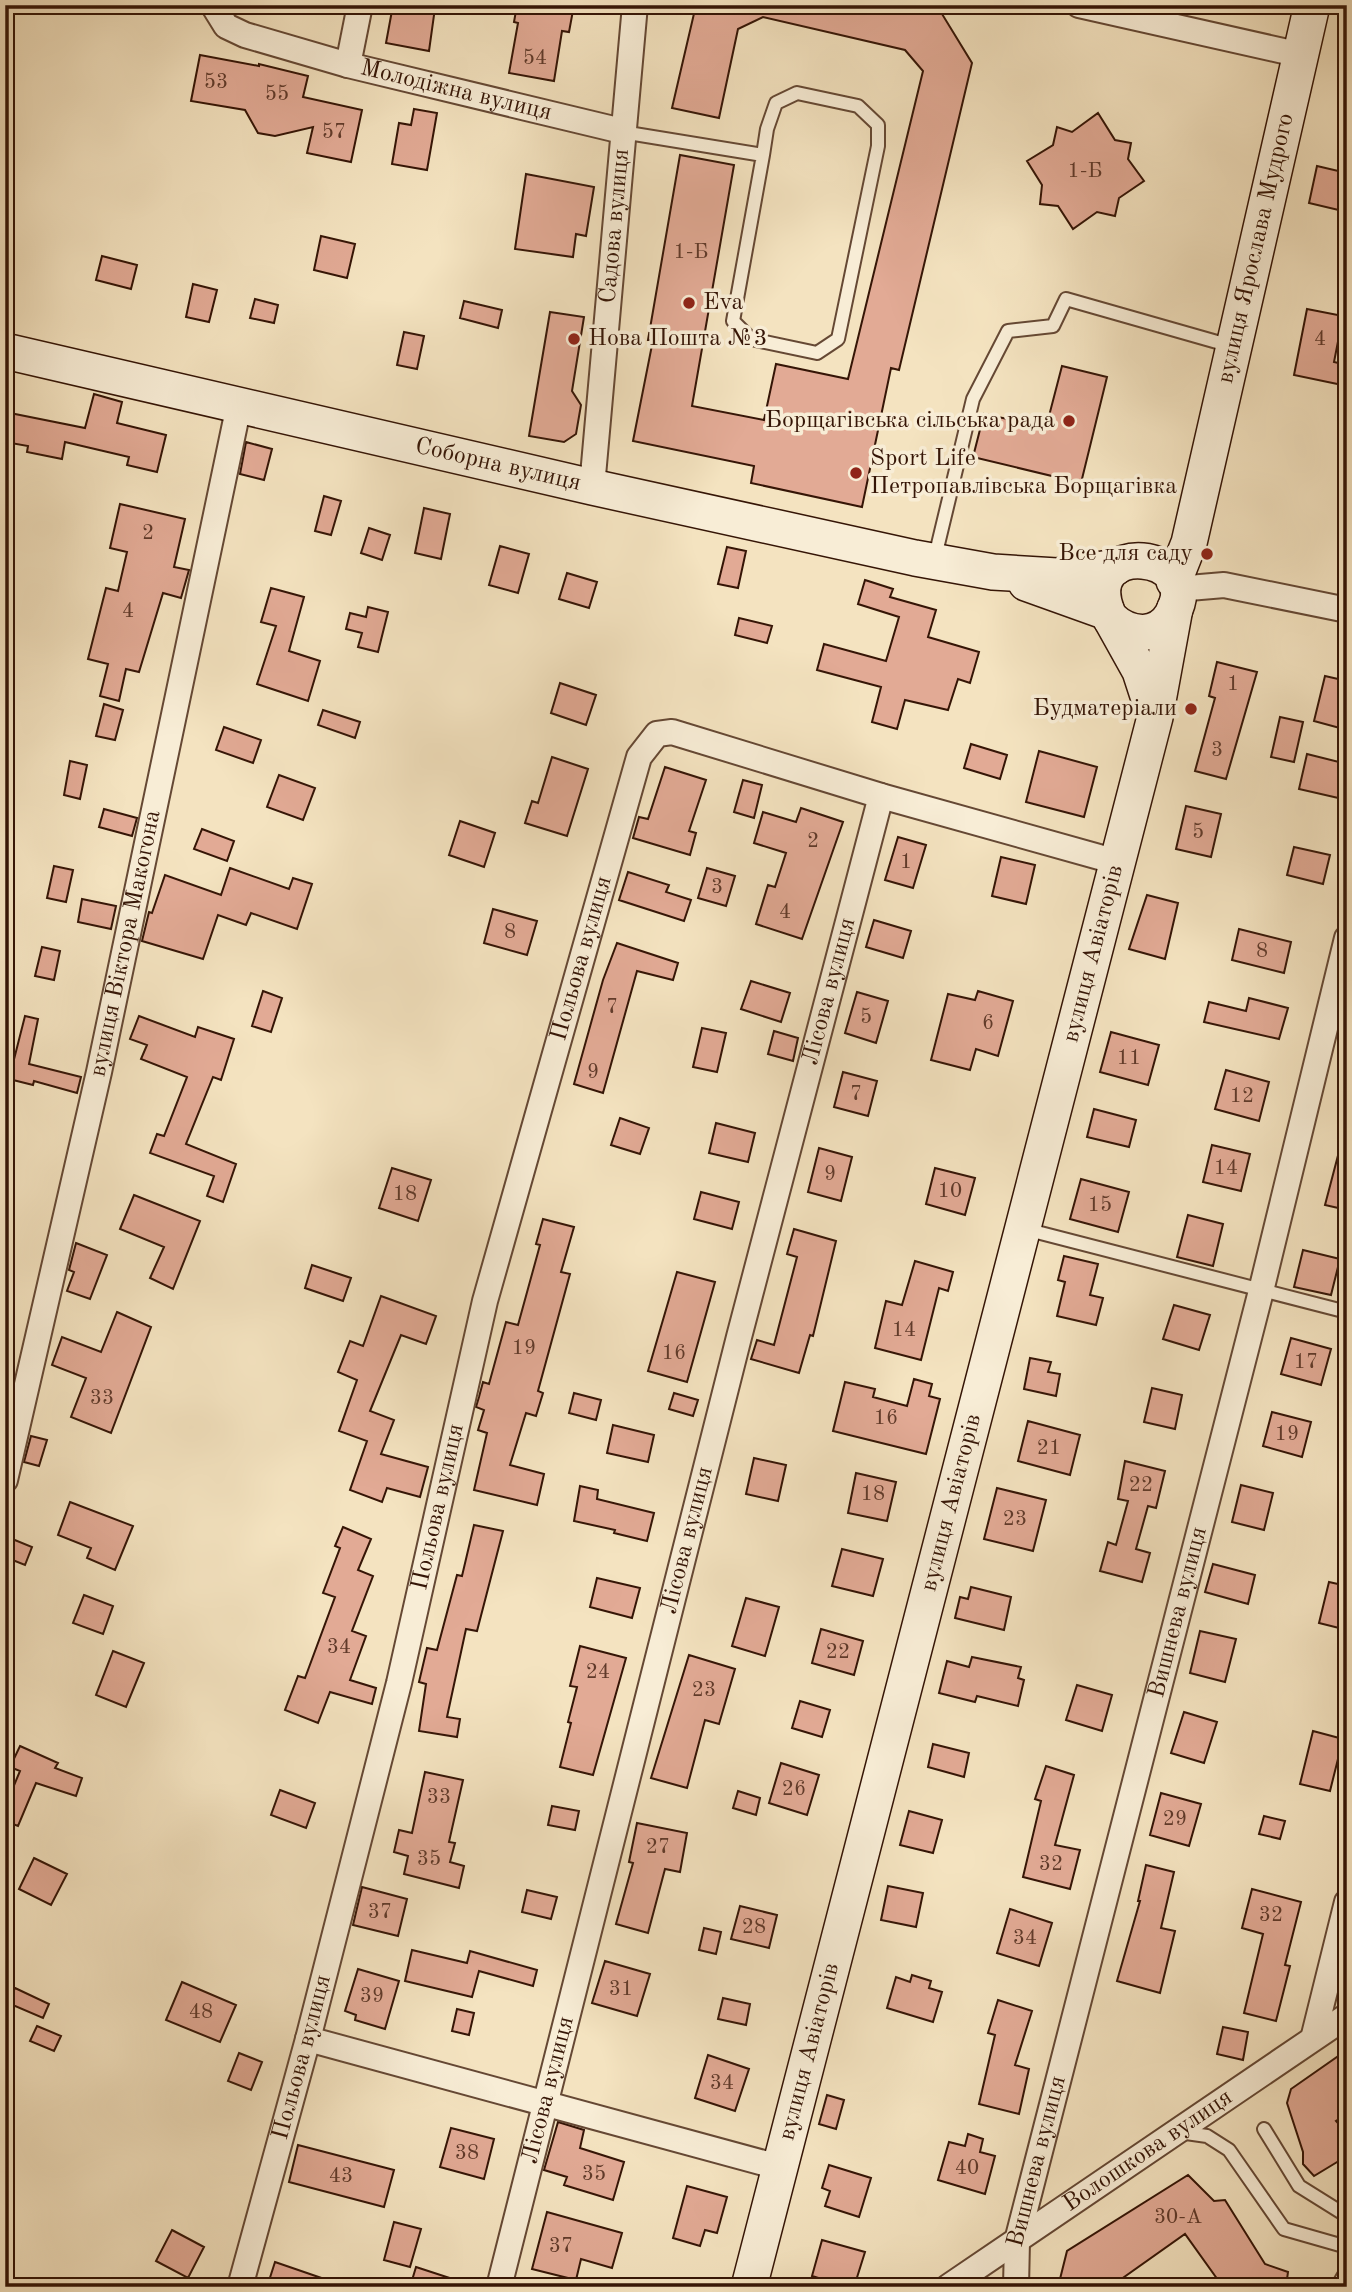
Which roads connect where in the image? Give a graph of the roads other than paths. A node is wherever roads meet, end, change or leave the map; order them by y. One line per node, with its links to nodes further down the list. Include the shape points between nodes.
1 (213, 5): 7 (street, via 226,26 246,35)
2 (360, 5): 7 (street, Молодіжна вулиця)
3 (635, 5): 8 (street, Садова вулиця)
4 (1079, 5): 6 (street)
5 (1312, 5): 6 (main road, вулиця Ярослава Мудрого)
6 (1301, 55): 10 (main road, вулиця Ярослава Мудрого)
7 (348, 65): 8 (street, Молодіжна вулиця)
8 (622, 131): 9 (lane); 13 (street, Садова вулиця)
9 (763, 156): 9 (lane, via 733,321 751,339 817,353 838,339 878,146 878,125 858,106 797,93 776,103)
10 (1233, 347): 14 (main road, вулиця Ярослава Мудрого); 15 (lane, via 1066,299 1053,326 1008,331 973,399)
11 (5, 351): 12 (main road, Соборна вулиця)
12 (239, 405): 13 (main road, Соборна вулиця); 28 (street, вулиця Віктора Макогона, via 100,1072)
13 (592, 487): 15 (main road, Соборна вулиця)
14 (1201, 491): 16 (main road, вулиця Ярослава Мудрого, via 1175,526); 18 (main road, вулиця Ярослава Мудрого)
15 (934, 561): 17 (main road, Соборна вулиця)
16 (1121, 564): 17 (main road, Соборна вулиця, via 1057,576); 18 (main road, via 1148,559 1168,571); 20 (main road, via 1110,575 1103,593)
17 (993, 572): 20 (main road, Соборна вулиця)
18 (1175, 593): 19 (street, via 1224,585); 20 (main road, via 1170,618 1152,631 1130,632); 21 (main road, вулиця Авіаторів)
19 (1347, 610)
20 (1109, 616): 21 (main road, via 1140,671)
21 (1155, 718): 23 (main road, вулиця Авіаторів)
22 (881, 796): 23 (street); 32 (street, Польова вулиця, via 672,732 657,734 639,757 485,1301 399,1683); 33 (street, Лісова вулиця)
23 (1117, 862): 25 (main road, вулиця Авіаторів)
24 (1347, 938): 26 (street, Вишнева вулиця)
25 (1025, 1229): 26 (lane); 36 (main road, вулиця Авіаторів)
26 (1261, 1291): 27 (lane); 38 (street, Вишнева вулиця)
27 (1347, 1312)
28 (5, 1480)
29 (1347, 1902): 31 (street)
30 (1347, 2016): 31 (street, Волошкова вулиця)
31 (1314, 2035): 35 (street, Волошкова вулиця)
32 (309, 2039): 33 (street); 41 (street, Польова вулиця)
33 (547, 2105): 36 (street); 42 (street, Лісова вулиця)
34 (1264, 2129): 37 (lane, via 1299,2186)
35 (1178, 2132): 38 (street, Волошкова вулиця); 39 (lane, via 1207,2136 1229,2150 1284,2229)
36 (782, 2168): 43 (main road, вулиця Авіаторів)
37 (1347, 2216)
38 (1017, 2241): 44 (street, Волошкова вулиця); 45 (street, Вишнева вулиця)
39 (1347, 2247)
40 (1347, 2270): 46 (lane)
41 (240, 2287)
42 (499, 2287)
43 (749, 2287)
44 (948, 2287)
45 (1016, 2287)
46 (1338, 2287)

